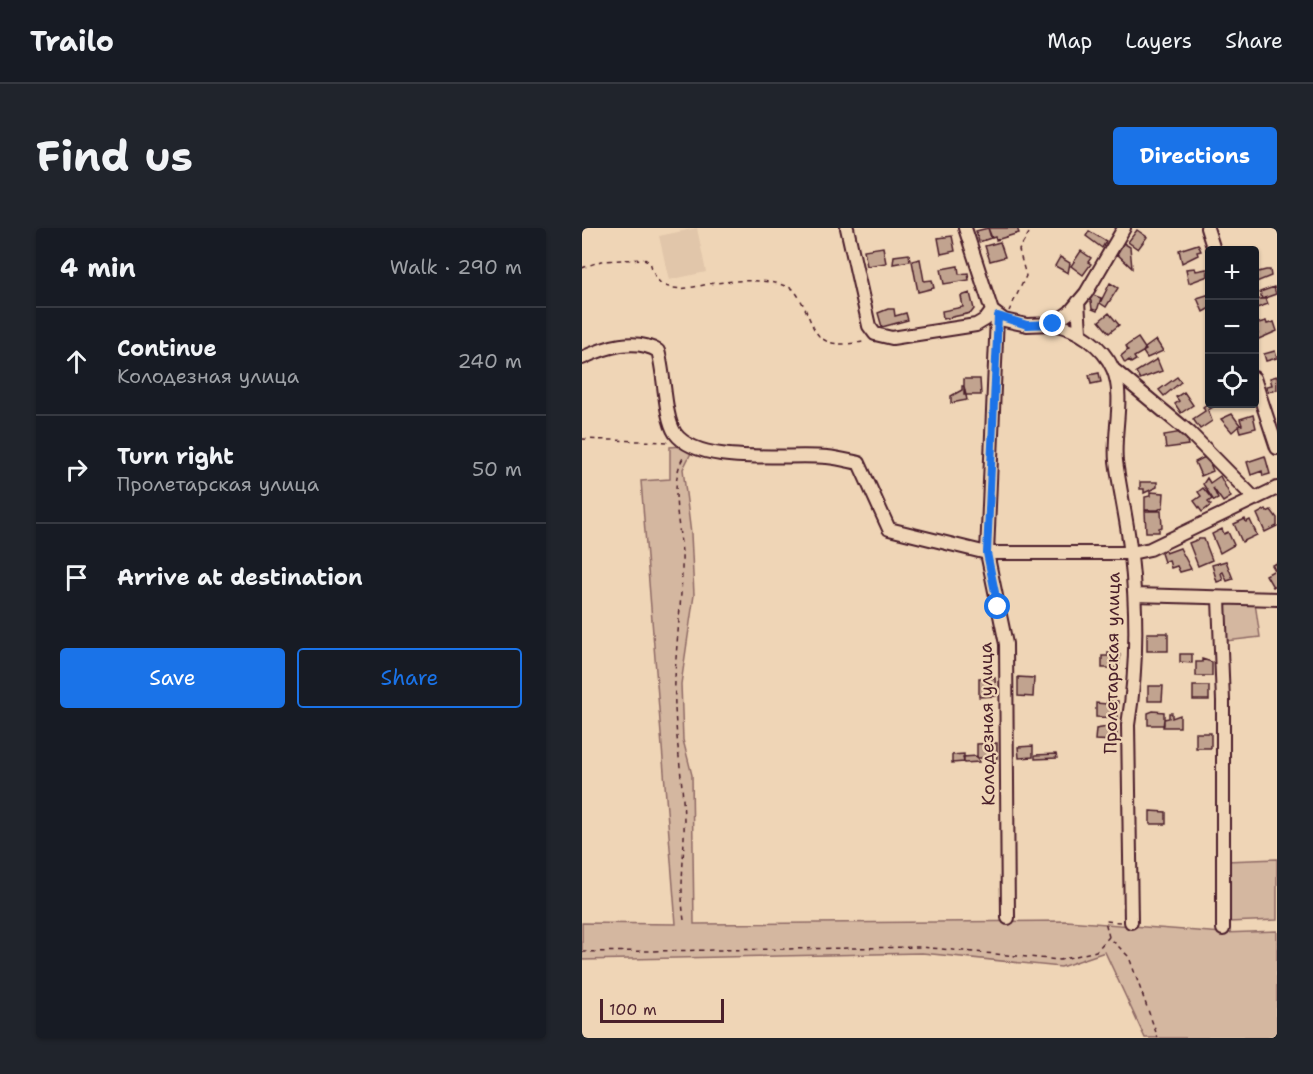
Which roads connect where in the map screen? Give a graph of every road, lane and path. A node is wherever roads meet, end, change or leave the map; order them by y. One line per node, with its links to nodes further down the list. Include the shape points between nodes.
1 (847, 228): 12 (street, via 869,326)
2 (965, 228): 9 (street, Колодезная улица)
3 (1032, 228): 9 (path, via 1019,250 1024,282)
4 (1124, 228): 8 (street)
5 (1207, 228): 6 (street)
6 (1213, 246)
7 (582, 268): 12 (path, via 601,261 644,259 651,262 657,280 666,286 771,281 794,289 813,330 829,343 852,344)
8 (1078, 302): 10 (street); 11 (street)
9 (998, 316): 10 (street, via 1027,325); 12 (street, via 976,325); 21 (street, Колодезная улица)
10 (1053, 324): 11 (street)
11 (1080, 332): 14 (street)
12 (883, 338)
13 (582, 358): 17 (street, via 627,344 647,345 658,351 675,433)
14 (1113, 369): 20 (street, via 1190,433); 22 (street, Пролетарская улица, via 1117,392 1116,459)
15 (1259, 393): 18 (street)
16 (582, 440): 17 (path)
17 (690, 444): 21 (street, via 727,456 827,457 859,463 889,529); 27 (path, via 682,459 676,488 682,554 675,736 684,796 680,891)
18 (1277, 448)
19 (1277, 488): 20 (street)
20 (1255, 499): 22 (street, via 1150,549)
21 (987, 553): 22 (street); 26 (street, Колодезная улица, via 1006,644)
22 (1131, 553): 23 (street, Пролетарская улица)
23 (1135, 595): 24 (street); 28 (street, Пролетарская улица, via 1128,725)
24 (1219, 599): 25 (street); 29 (street)
25 (1277, 599)
26 (1008, 918)
27 (684, 920)
28 (1131, 922): 30 (path, via 1105,921)
29 (1224, 929)
30 (1108, 937): 31 (path, via 1096,951 1060,960 920,947); 32 (path, via 1129,957)
31 (582, 952)
32 (1158, 1038)

